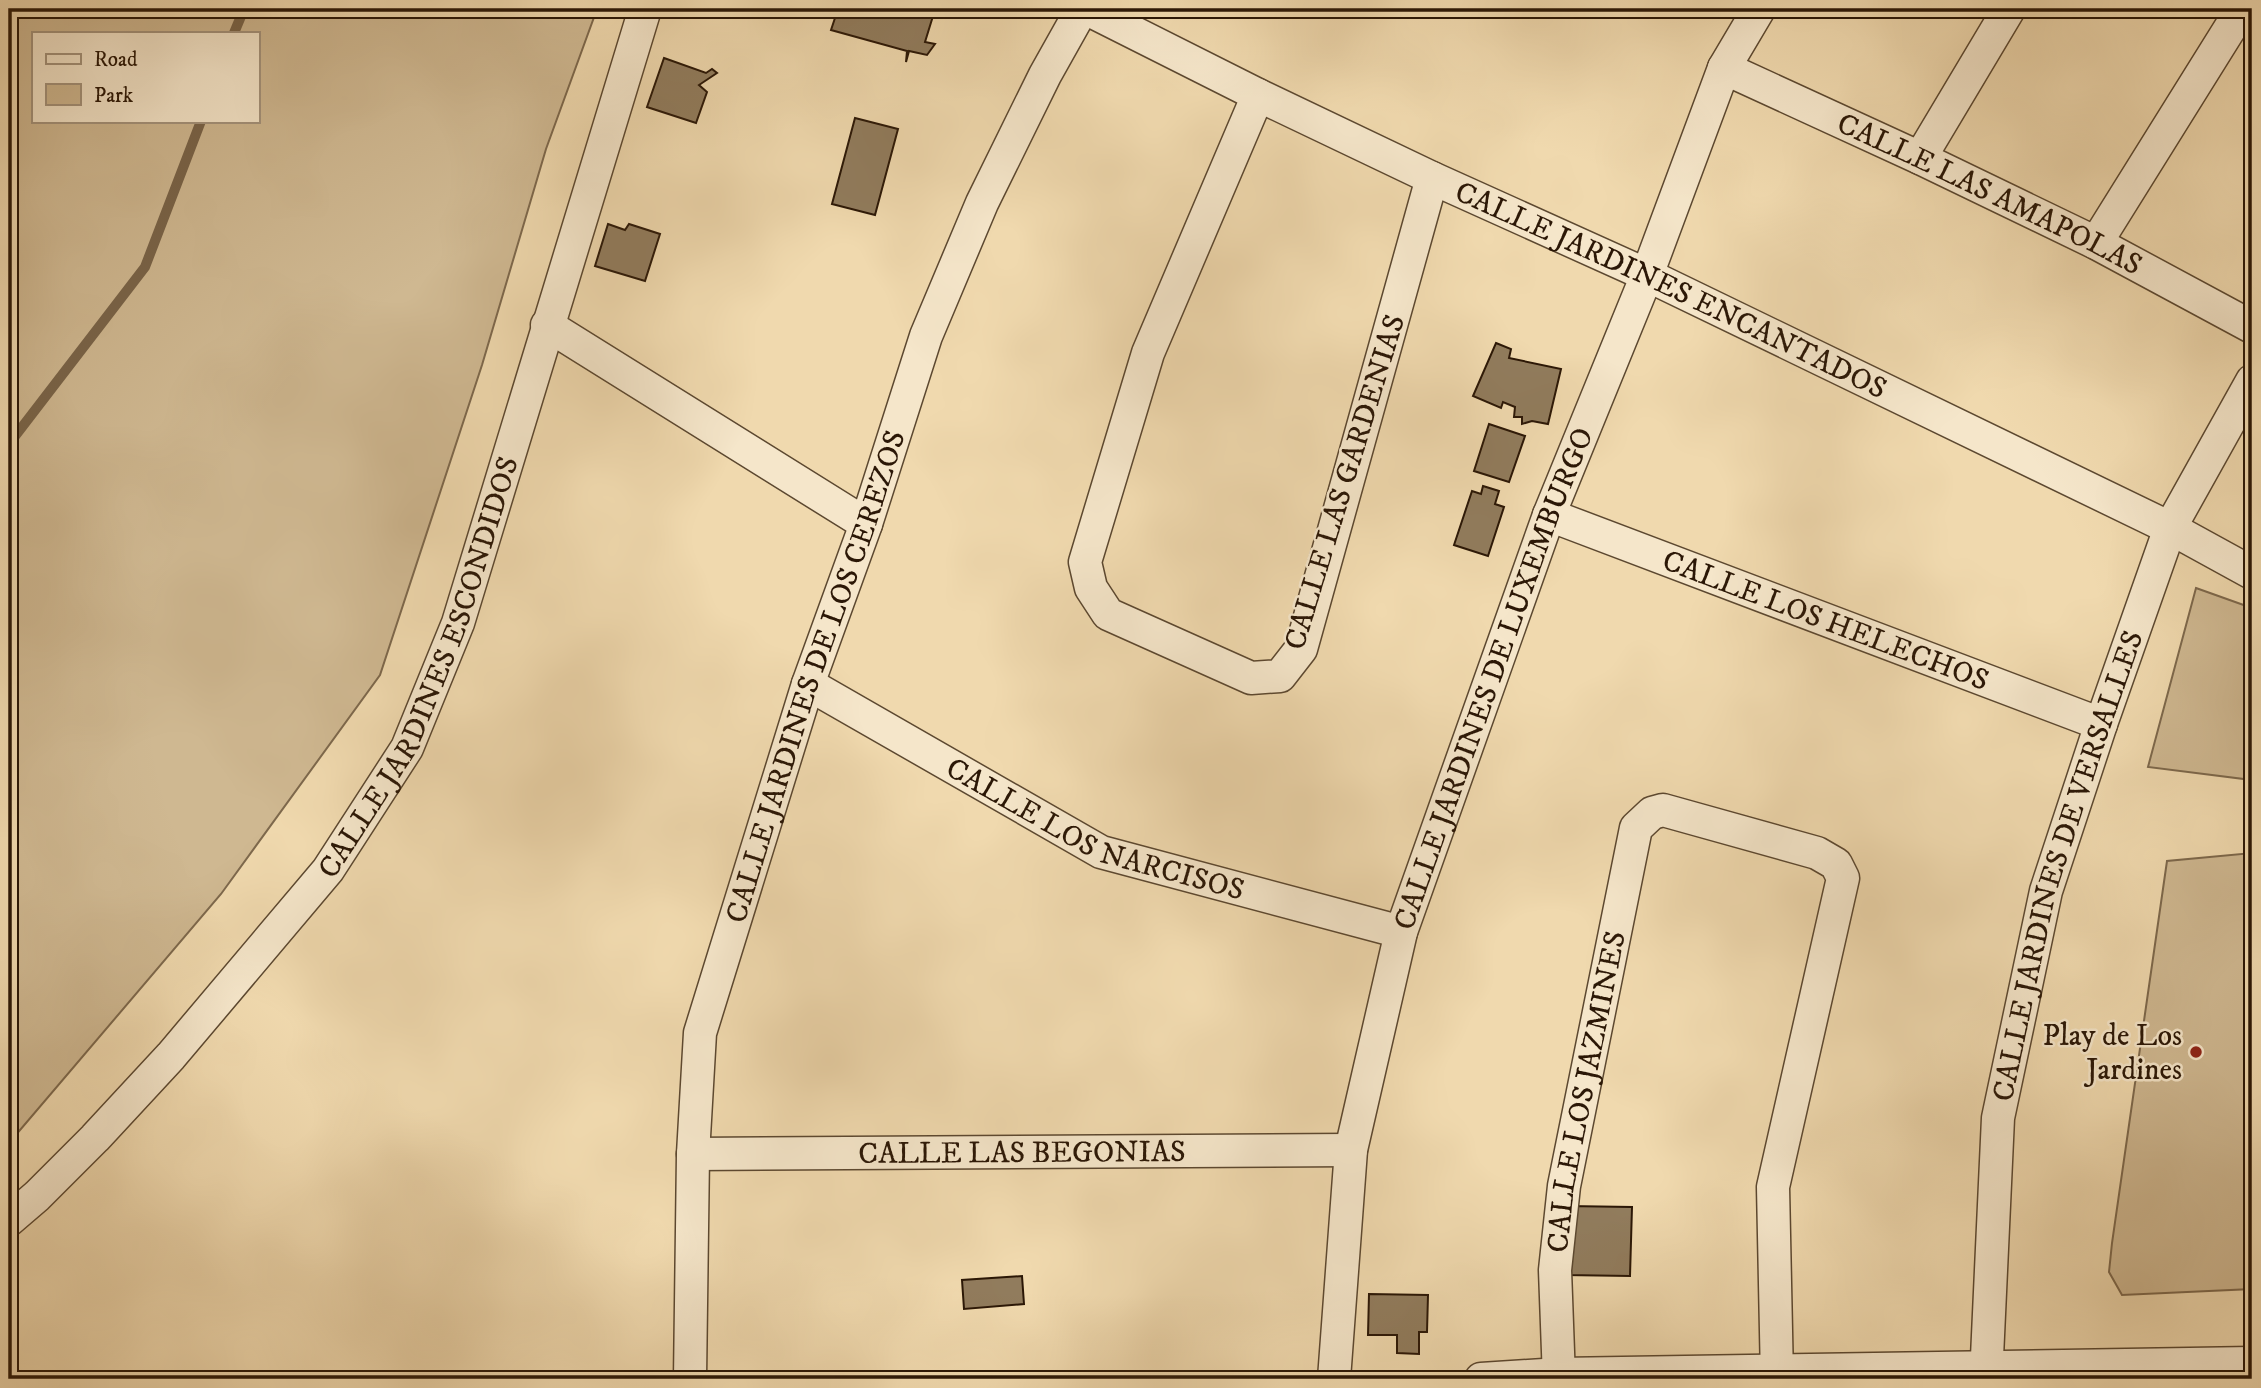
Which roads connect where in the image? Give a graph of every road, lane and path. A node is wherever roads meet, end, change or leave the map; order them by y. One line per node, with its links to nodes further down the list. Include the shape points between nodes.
1 (645, 9): 12 (street, CALLE JARDINES ESCONDIDOS)
2 (1084, 9): 7 (street, CALLE JARDINES ENCANTADOS); 16 (street, CALLE JARDINES DE LOS CEREZOS, via 1045,75 982,204 926,336)
3 (1759, 9): 6 (street, CALLE JARDINES DE LUXEMBURGO)
4 (2009, 9): 8 (street)
5 (2242, 9): 10 (street)
6 (1724, 68): 8 (street, CALLE LAS AMAPOLAS); 11 (street, CALLE JARDINES DE LUXEMBURGO)
7 (1258, 95): 9 (street, CALLE JARDINES ENCANTADOS); 9 (street, CALLE LAS GARDENIAS, via 1148,353 1085,562 1091,589 1108,614 1251,678 1280,676 1301,649)
8 (1920, 158): 10 (street, CALLE LAS AMAPOLAS)
9 (1432, 178): 11 (street, CALLE JARDINES ENCANTADOS)
10 (2096, 243): 13 (street, CALLE LAS AMAPOLAS)
11 (1647, 275): 15 (street, CALLE JARDINES DE LUXEMBURGO); 17 (street, CALLE JARDINES ENCANTADOS)
12 (547, 325): 16 (street); 24 (street, CALLE JARDINES ESCONDIDOS, via 458,623 407,748 328,870 163,1065)
13 (2252, 327)
14 (2252, 380): 17 (street, CALLE JARDINES DE VERSALLES)
15 (1549, 515): 20 (street, CALLE LOS HELECHOS); 21 (street, CALLE JARDINES DE LUXEMBURGO)
16 (866, 524): 19 (street, CALLE JARDINES DE LOS CEREZOS)
17 (2171, 528): 18 (street, CALLE JARDINES ENCANTADOS); 20 (street, CALLE JARDINES DE VERSALLES)
18 (2252, 573)
19 (808, 684): 21 (street, CALLE LOS NARCISOS, via 1101,852); 23 (street, CALLE JARDINES DE LOS CEREZOS, via 700,1033)
20 (2101, 724): 26 (street, CALLE JARDINES DE VERSALLES, via 2046,891 1998,1118)
21 (1401, 932): 22 (street, CALLE JARDINES DE LUXEMBURGO)
22 (1351, 1150): 23 (street, CALLE LAS BEGONIAS); 30 (street, CALLE JARDINES DE LUXEMBURGO)
23 (694, 1154): 29 (street, CALLE JARDINES DE LOS CEREZOS)
24 (9, 1220)
25 (2252, 1363): 26 (street)
26 (1985, 1373): 27 (street)
27 (1777, 1375): 28 (street); 28 (street, CALLE LOS JAZMINES, via 1773,1187 1843,878 1836,864 1816,853 1663,810 1652,813 1636,828 1564,1186 1555,1270)
28 (1559, 1377): 31 (street)
29 (690, 1379)
30 (1334, 1379)
31 (1481, 1379)

